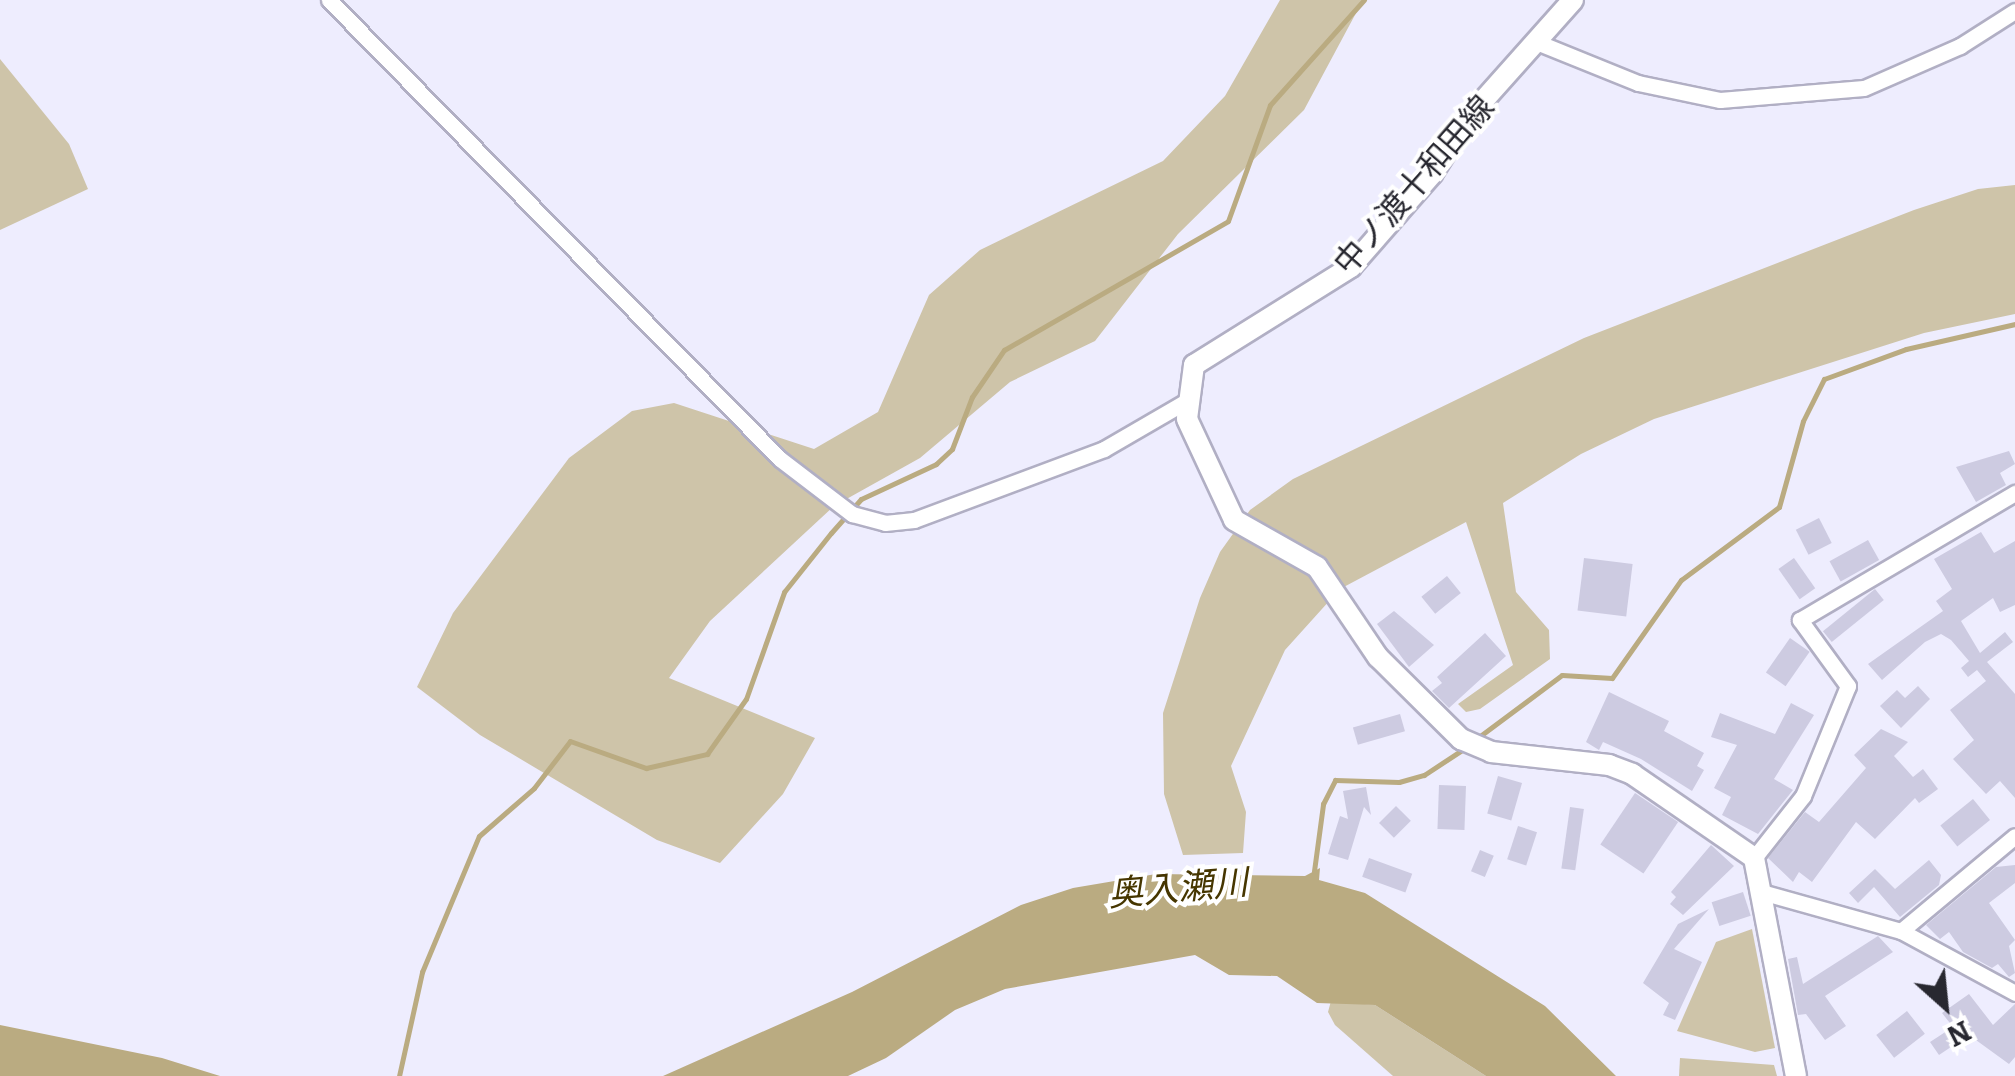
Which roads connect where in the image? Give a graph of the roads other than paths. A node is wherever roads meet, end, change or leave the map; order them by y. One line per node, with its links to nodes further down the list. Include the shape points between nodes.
1 (329, 0): 5 (street, via 820,492 852,514 884,523 914,520 1104,450)
2 (1574, 0): 4 (main road, 中ノ渡十和田線)
3 (2015, 12): 4 (street, via 1960,46 1864,88 1720,100 1638,83)
4 (1538, 43): 5 (main road, 中ノ渡十和田線, via 1467,119 1432,174 1351,268 1194,365)
5 (1185, 402): 8 (main road, via 1234,520 1316,566 1378,657 1470,744 1620,770 1698,814)
6 (2015, 493): 8 (street, via 1800,620 1848,686 1803,796)
7 (2015, 836): 10 (street)
8 (1754, 858): 9 (main road)
9 (1765, 894): 10 (street); 12 (main road, via 1769,964)
10 (1901, 932): 11 (street)
11 (2015, 993)
12 (1796, 1076)

